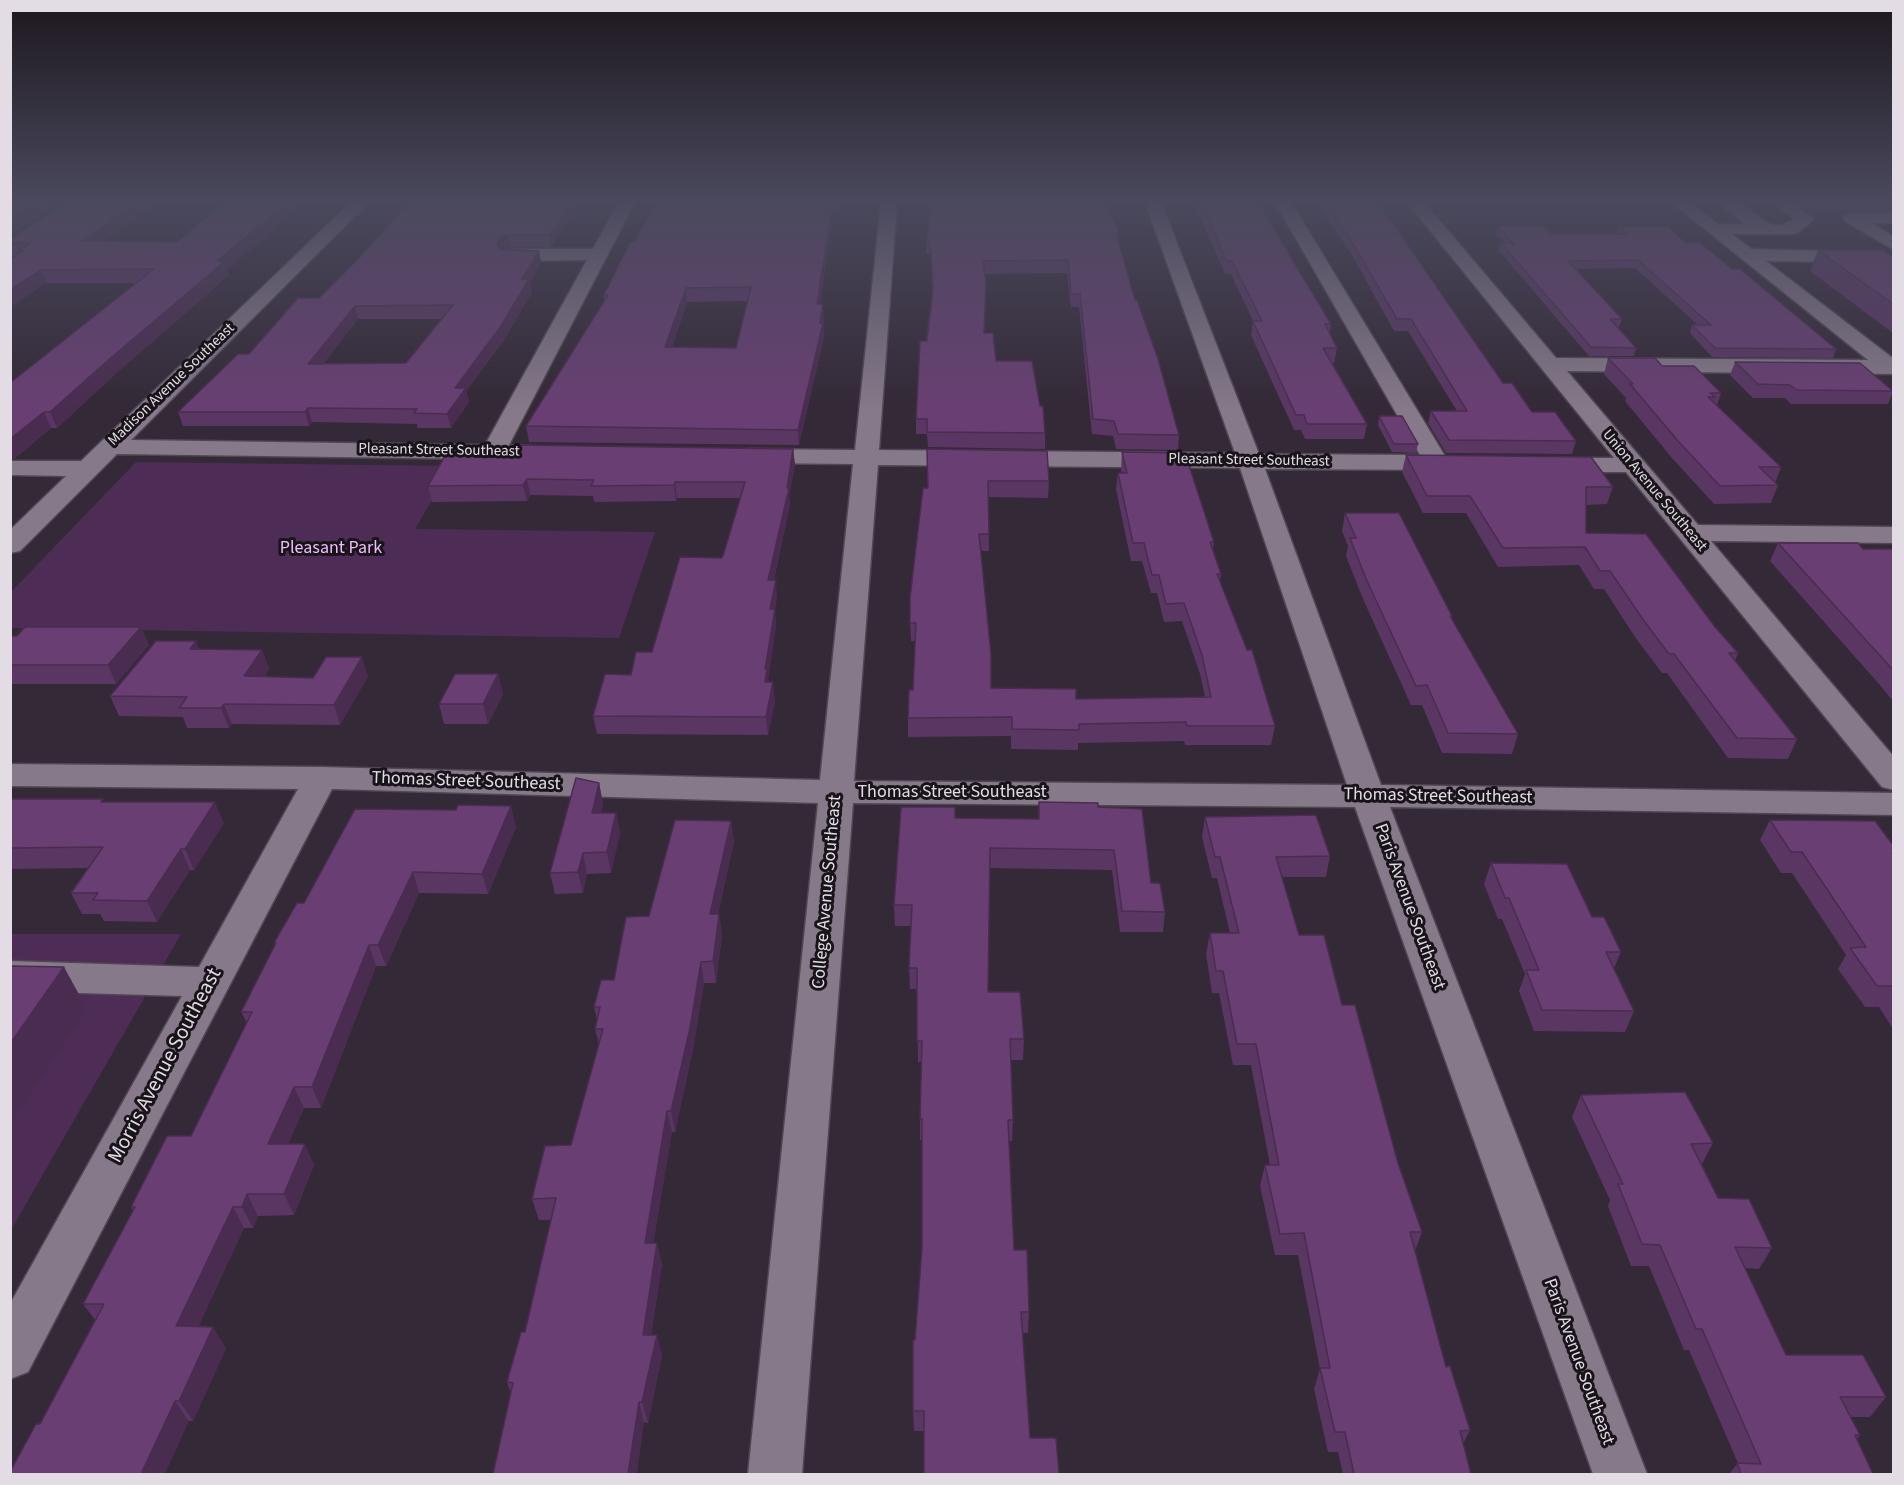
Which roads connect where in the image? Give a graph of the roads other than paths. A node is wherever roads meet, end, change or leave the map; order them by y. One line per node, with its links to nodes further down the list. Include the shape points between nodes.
1 (290, 271): 10 (street, Madison Avenue Southeast)
2 (590, 271): 11 (street)
3 (883, 271): 14 (street, College Avenue Southeast)
4 (1179, 271): 15 (street, Paris Avenue Southeast)
5 (1325, 271): 16 (street)
6 (1472, 271): 8 (street, Union Avenue Southeast)
7 (1769, 271): 9 (street)
8 (1549, 364): 9 (street); 19 (street, Union Avenue Southeast)
9 (1892, 367)
10 (109, 447): 11 (street, Pleasant Street Southeast); 21 (street, Madison Avenue Southeast)
11 (493, 452): 12 (street, Pleasant Street Southeast)
12 (574, 453)
13 (726, 455): 14 (street, Pleasant Street Southeast)
14 (865, 458): 15 (street, Pleasant Street Southeast); 28 (street, College Avenue Southeast)
15 (1250, 461): 16 (street, Pleasant Street Southeast); 29 (street, Paris Avenue Southeast)
16 (1437, 463): 17 (street, Pleasant Street Southeast)
17 (1472, 464)
18 (1529, 464): 19 (street)
19 (1634, 465): 22 (street, Union Avenue Southeast)
20 (10, 468): 21 (street)
21 (86, 469): 24 (street, Madison Avenue Southeast)
22 (1689, 533): 23 (street); 27 (street, Union Avenue Southeast)
23 (1893, 535)
24 (10, 545)
25 (10, 775): 26 (street, Thomas Street Southeast)
26 (321, 778): 28 (street, Thomas Street Southeast); 32 (street, Morris Avenue Southeast)
27 (1893, 779)
28 (837, 792): 29 (street, Thomas Street Southeast); 35 (street, College Avenue Southeast)
29 (1368, 796): 30 (street, Thomas Street Southeast); 36 (street, Paris Avenue Southeast)
30 (1893, 804)
31 (10, 976): 32 (street)
32 (211, 982): 33 (street, Morris Avenue Southeast)
33 (22, 1314): 34 (street, Morris Avenue Southeast)
34 (10, 1355)
35 (775, 1474)
36 (1620, 1474)

